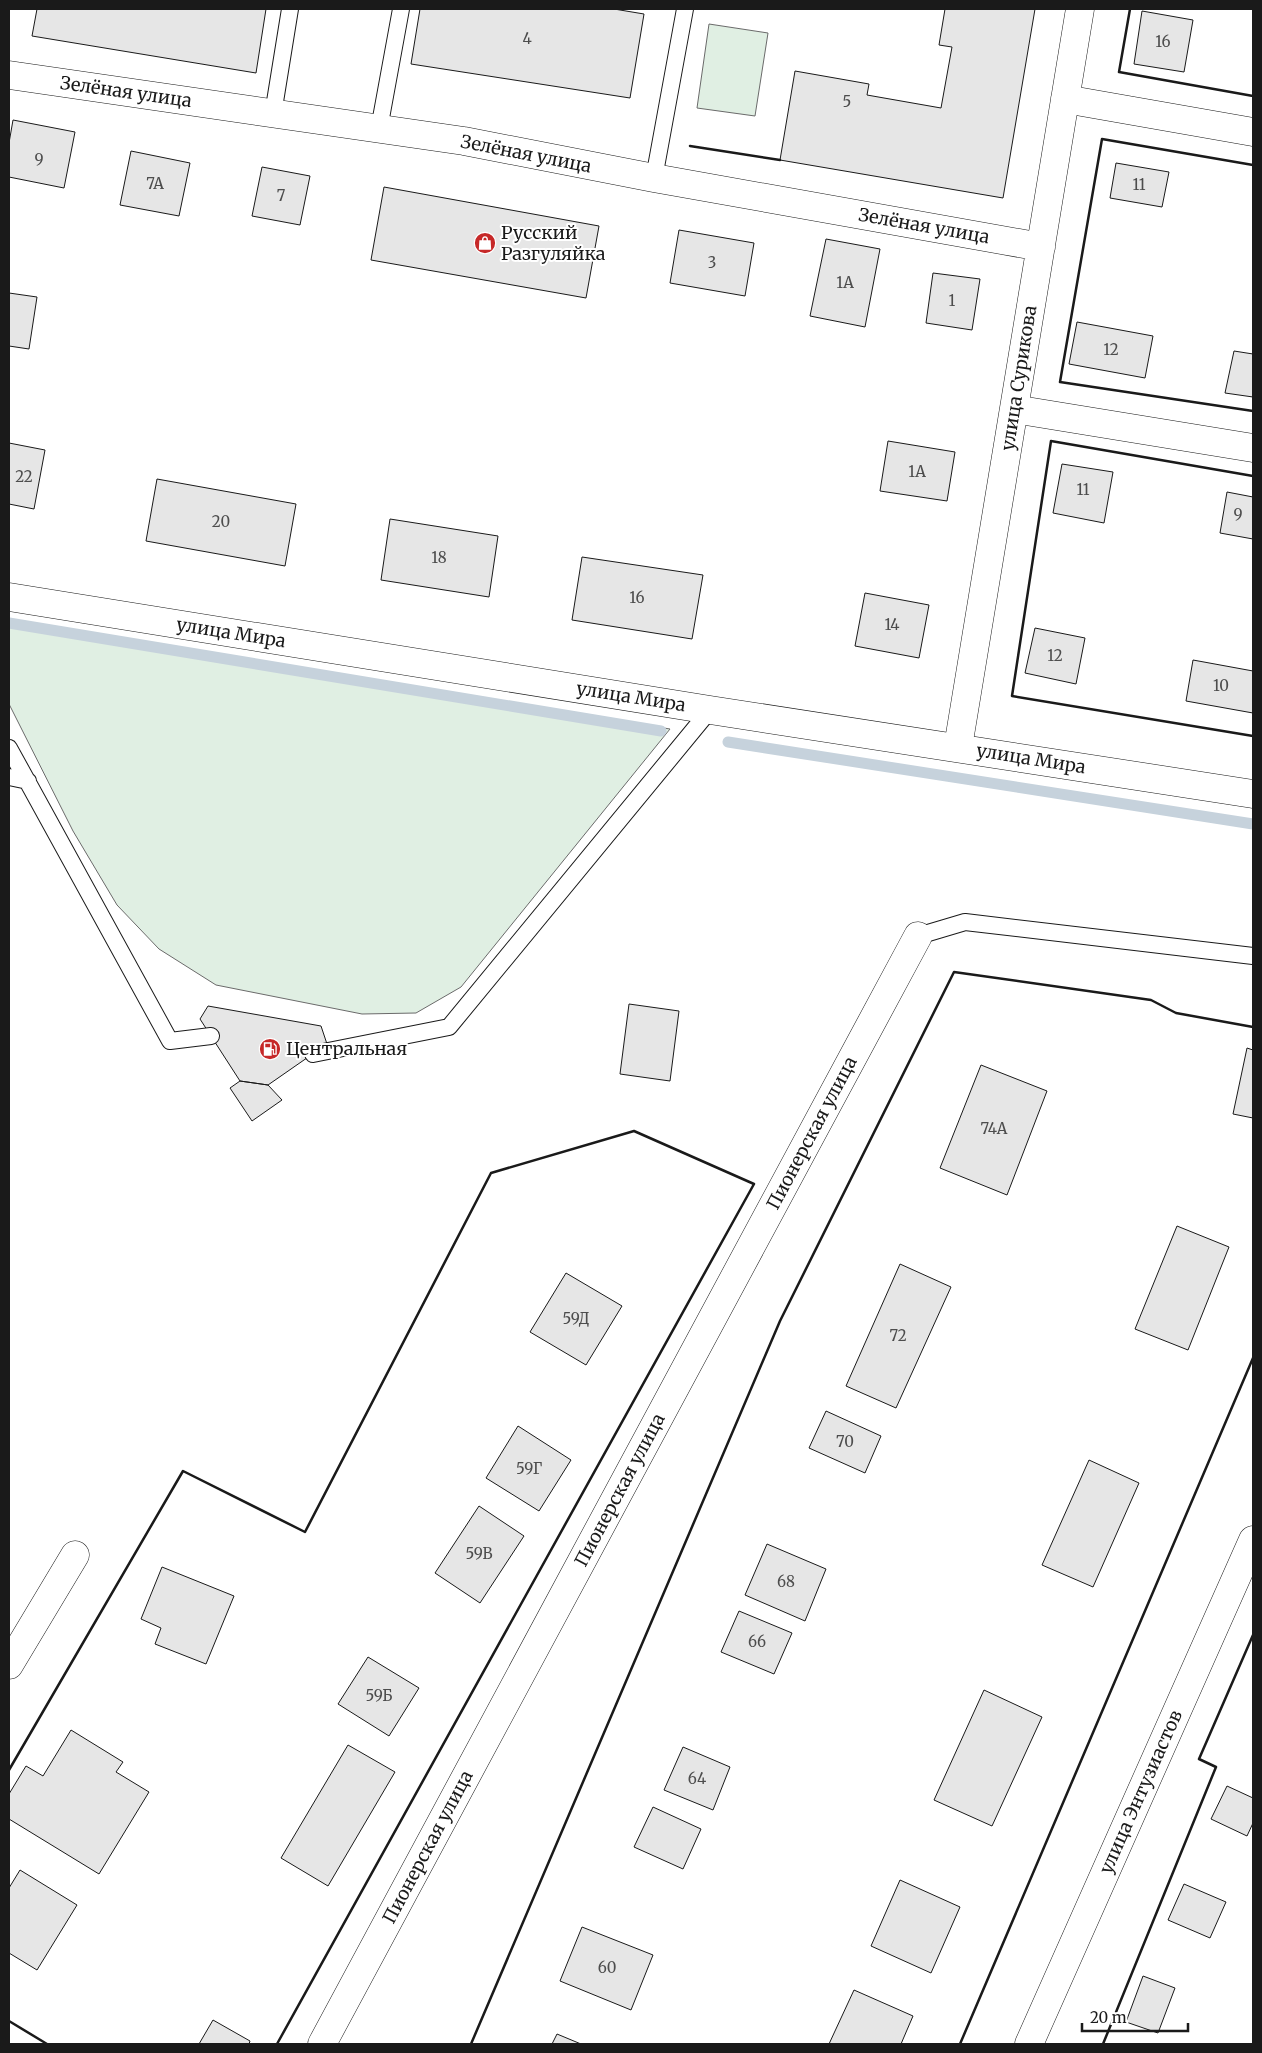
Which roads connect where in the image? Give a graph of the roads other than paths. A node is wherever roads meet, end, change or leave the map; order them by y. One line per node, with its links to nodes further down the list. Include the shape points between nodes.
1 (290, 9): 7 (lane)
2 (401, 9): 8 (lane)
3 (685, 9): 10 (lane)
4 (1080, 9): 6 (street, улица Сурикова)
5 (9, 75): 7 (street, Зелёная улица)
6 (1065, 99): 9 (street); 11 (street, улица Сурикова)
7 (273, 114): 8 (street, Зелёная улица)
8 (378, 129): 10 (street, Зелёная улица, via 464,141)
9 (1253, 132)
10 (654, 178): 11 (street, Зелёная улица)
11 (1041, 247): 12 (street, улица Сурикова)
12 (1014, 410): 13 (street); 16 (street, улица Сурикова)
13 (1253, 448)
14 (9, 597): 15 (street, улица Мира)
15 (710, 710): 16 (street, улица Мира); 24 (lane, via 449,1027)
16 (958, 747): 20 (street, улица Мира)
17 (9, 748): 19 (lane)
18 (9, 777): 19 (lane)
19 (28, 781): 23 (lane, via 170,1041)
20 (1253, 794)
21 (918, 936): 22 (lane, via 965,922); 28 (street, Пионерская улица)
22 (1253, 956)
23 (211, 1036)
24 (313, 1054)
25 (1253, 1540): 29 (street, улица Энтузиастов)
26 (75, 1555): 27 (street)
27 (9, 1665)
28 (322, 2044)
29 (1029, 2044)

